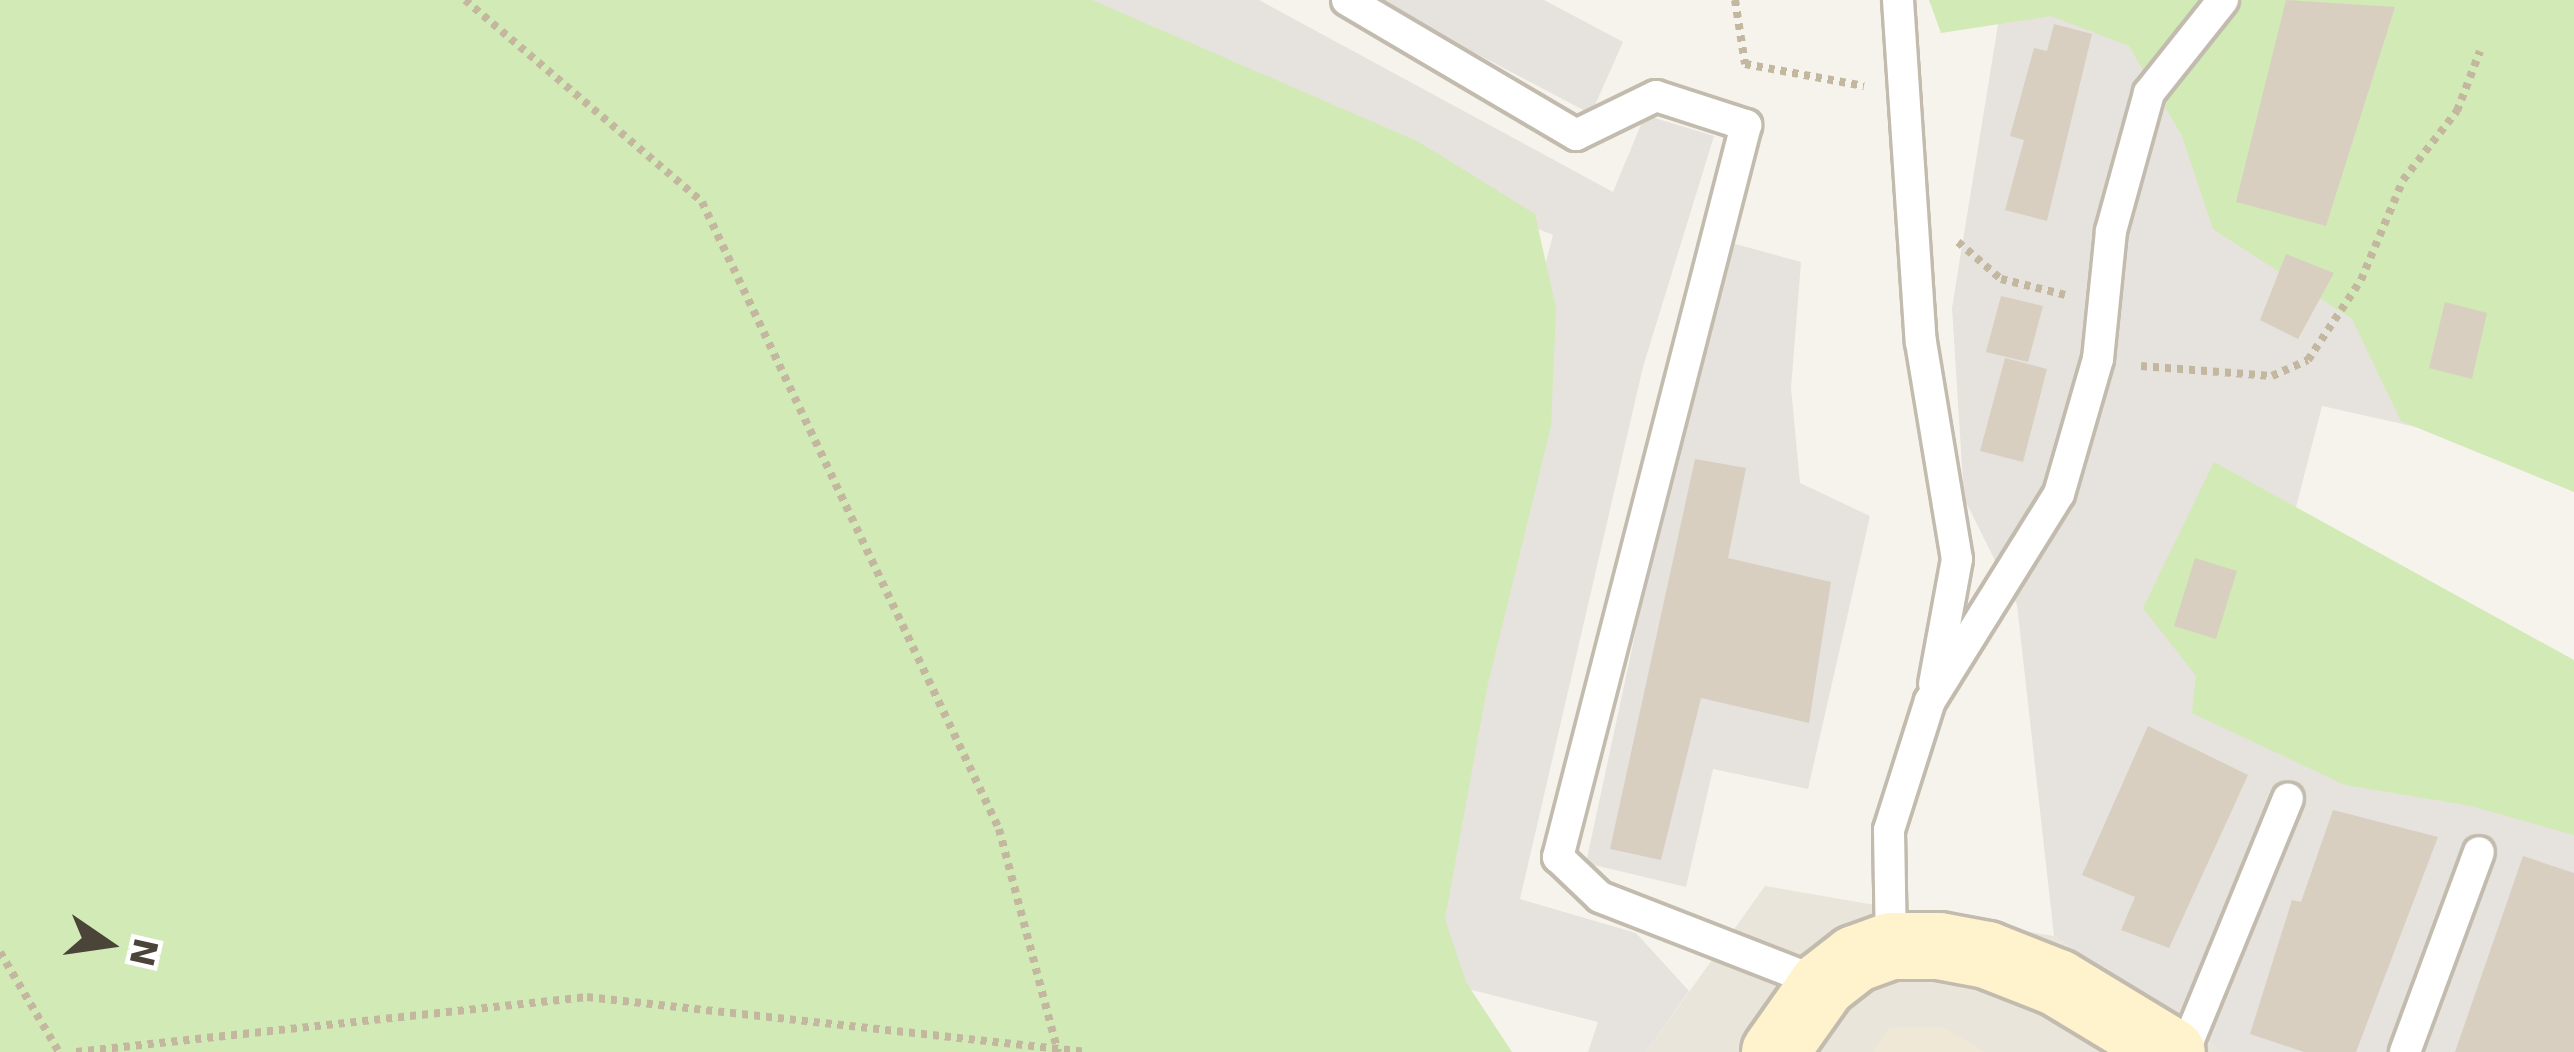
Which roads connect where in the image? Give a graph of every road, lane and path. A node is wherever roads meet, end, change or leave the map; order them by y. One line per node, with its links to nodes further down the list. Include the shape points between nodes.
1 (465, 0): 17 (path, via 702,202 999,829)
2 (1347, 0): 16 (lane, via 1576,134 1656,97 1746,125 1558,857 1600,897)
3 (1735, 0): 7 (path, via 1745,64)
4 (1898, 0): 7 (lane)
5 (2223, 0): 9 (lane, via 2149,93)
6 (2480, 51): 10 (path, via 2458,111 2403,180 2361,280 2308,360 2272,376 2203,376)
7 (1900, 93): 8 (lane)
8 (1907, 166): 9 (path, via 1934,212 2000,279 2066,295); 11 (lane, via 1921,342 1958,559)
9 (2108, 268): 10 (lane)
10 (2098, 359): 11 (lane, via 2059,494)
11 (1930, 701): 14 (lane, via 1889,830)
12 (2288, 798): 23 (lane)
13 (2479, 852): 24 (lane)
14 (1915, 946): 16 (street, via 1855,959); 22 (street, via 1988,955 2058,983)
15 (0, 952): 18 (path)
16 (1823, 984): 21 (street)
17 (1057, 1049): 19 (path, via 587,997); 20 (path)
18 (59, 1052)
19 (76, 1052)
20 (1087, 1052)
21 (1775, 1052)
22 (2172, 1052)
23 (2184, 1052)
24 (2405, 1052)

